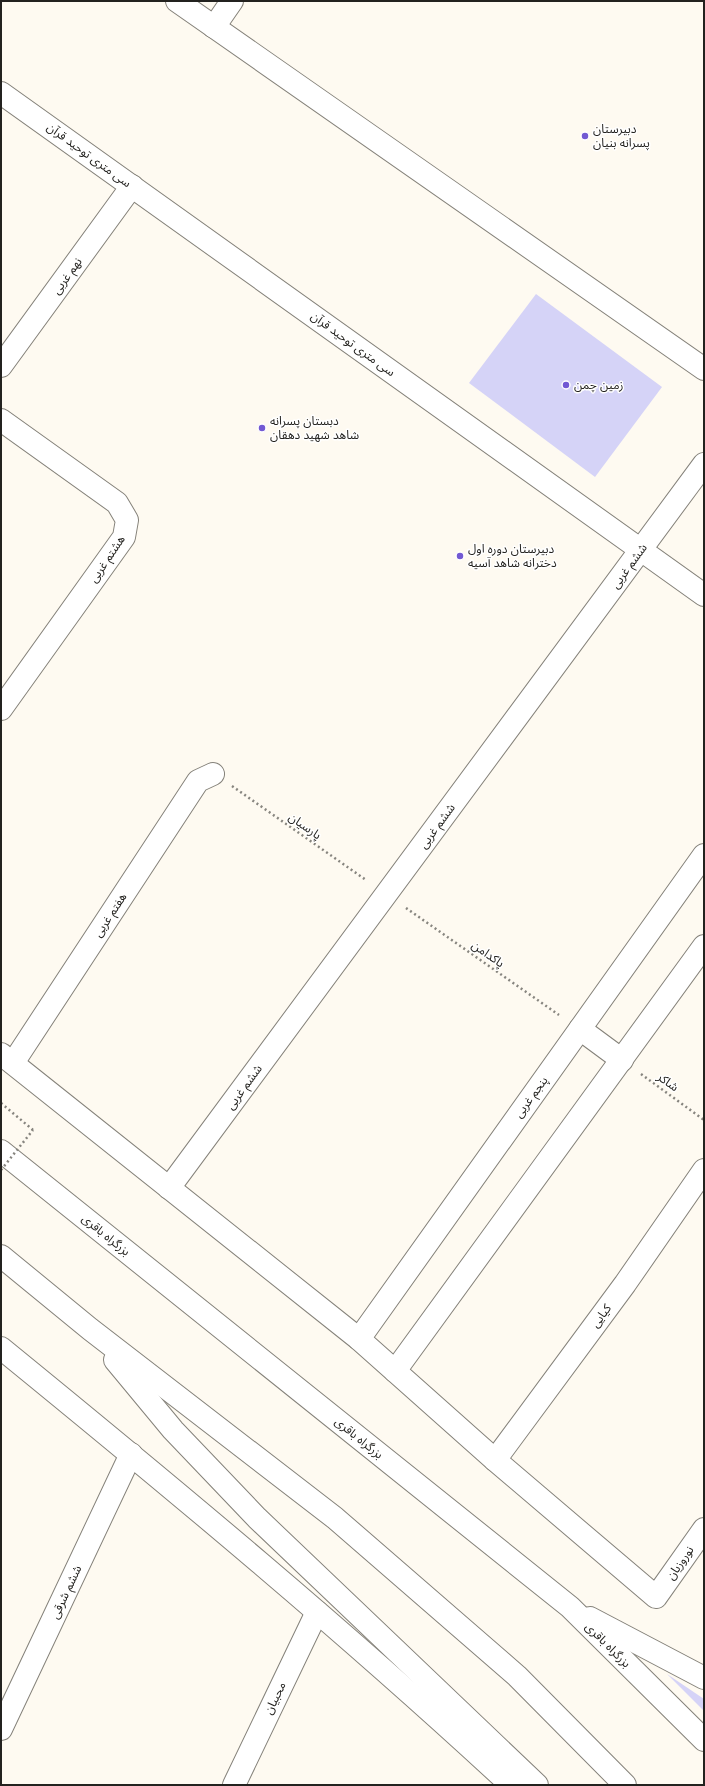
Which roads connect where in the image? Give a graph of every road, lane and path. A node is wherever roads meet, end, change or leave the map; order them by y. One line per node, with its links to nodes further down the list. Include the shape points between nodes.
1 (177, 1): 3 (main road)
2 (232, 1): 3 (main road)
3 (214, 26): 7 (main road)
4 (1, 93): 5 (main road, سی متری توحید قرآن)
5 (132, 186): 6 (main road, نهم غربی); 10 (main road, سی متری توحید قرآن)
6 (1, 366)
7 (704, 369)
8 (1, 420): 12 (main road, هشتم غربی, via 117,504 127,520 124,537)
9 (704, 464): 10 (main road, ششم غربی)
10 (641, 550): 11 (main road, سی متری توحید قرآن); 15 (main road, ششم غربی)
11 (704, 595)
12 (1, 709)
13 (213, 774): 15 (path, پارسیان); 18 (main road, هفتم غربی, via 198,781)
14 (704, 855): 17 (main road, پنجم غربی)
15 (386, 894): 17 (path, پاکدامن); 25 (main road, ششم غربی)
16 (704, 946): 19 (main road)
17 (580, 1029): 19 (main road); 28 (main road, پنجم غربی)
18 (7, 1059): 25 (main road)
19 (622, 1060): 21 (path, شاکر); 30 (main road)
20 (1, 1103): 23 (path, bridge, via 33,1130)
21 (704, 1120)
22 (1, 1150): 34 (main road, بزرگراه باقری)
23 (1, 1170)
24 (704, 1170): 32 (main road, کیایی, via 625,1284)
25 (169, 1188): 28 (main road)
26 (1, 1256): 27 (main road)
27 (90, 1330): 41 (main road, via 173,1430 257,1518); 42 (main road, via 335,1518 517,1676)
28 (359, 1339): 30 (main road)
29 (1, 1348): 31 (main road)
30 (395, 1371): 32 (main road)
31 (131, 1454): 35 (main road); 37 (main road, ششم شرقی)
32 (495, 1460): 33 (main road, نوروزیان, via 656,1597)
33 (704, 1529)
34 (570, 1608): 36 (main road); 38 (main road, بزرگراه باقری)
35 (317, 1612): 39 (main road); 40 (main road, محبیان)
36 (704, 1678)
37 (1, 1729)
38 (704, 1740)
39 (501, 1781)
40 (234, 1785)
41 (537, 1785)
42 (625, 1785)

